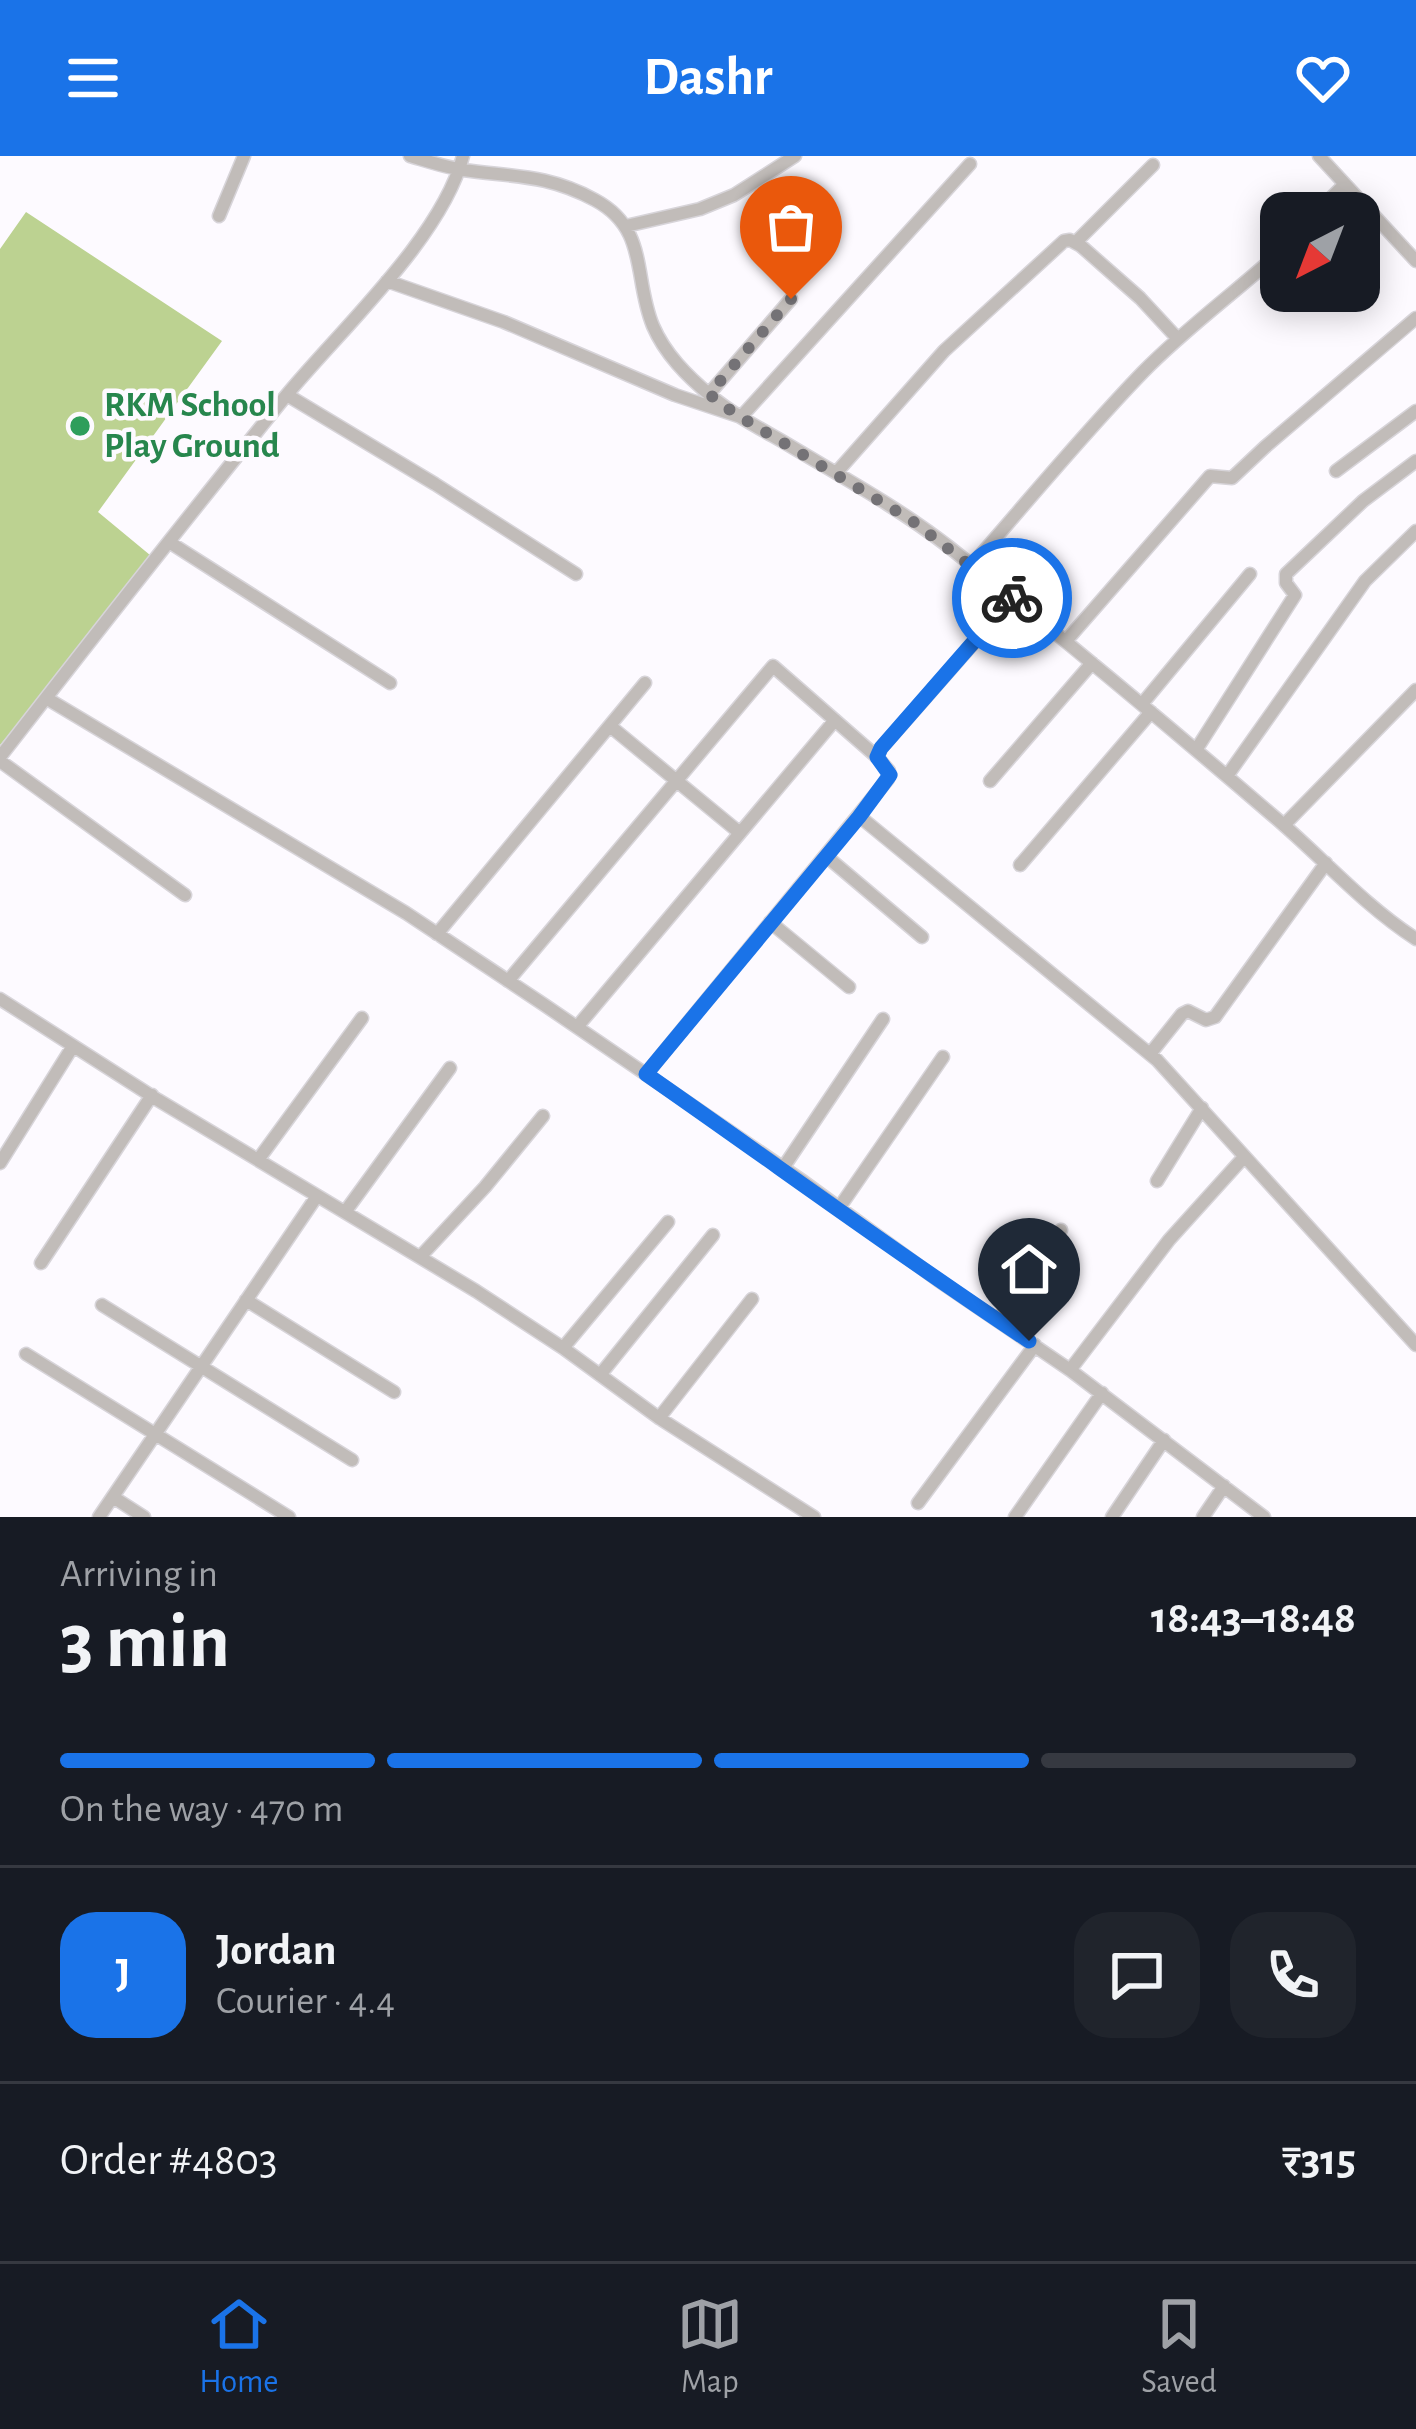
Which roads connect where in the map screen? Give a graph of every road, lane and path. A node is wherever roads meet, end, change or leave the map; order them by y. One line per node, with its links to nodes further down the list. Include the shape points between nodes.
1 (244, 156): 10 (street)
2 (410, 156): 5 (street)
3 (795, 156): 11 (street, via 734,195)
4 (1319, 156): 8 (street)
5 (462, 163): 11 (street, via 540,178 594,200); 15 (street)
6 (970, 164): 22 (street)
7 (1153, 165): 12 (street)
8 (1345, 184): 9 (street); 13 (street)
9 (1337, 192)
10 (219, 216)
11 (626, 226): 19 (street, via 661,343)
12 (1076, 242): 18 (street); 25 (street, via 1064,241 983,314)
13 (1416, 261)
14 (1260, 269): 18 (street)
15 (387, 281): 20 (street); 22 (street)
16 (791, 299): 19 (street)
17 (1416, 318): 32 (street, via 1232,478 1210,476)
18 (1178, 339): 28 (street)
19 (709, 394): 22 (street)
20 (287, 395): 27 (street); 29 (street)
21 (1416, 411): 24 (street)
22 (741, 417): 25 (street)
23 (1416, 461): 41 (street, via 1286,574 1295,596)
24 (1336, 471)
25 (836, 473): 28 (street)
26 (1416, 531): 44 (street, via 1365,581)
27 (169, 542): 34 (street); 37 (street)
28 (972, 565): 31 (street)
29 (576, 574)
30 (1250, 574): 38 (street)
31 (1013, 598): 32 (street); 42 (street)
32 (1066, 641): 33 (street)
33 (1092, 663): 38 (street); 46 (street)
34 (390, 683)
35 (645, 683): 40 (street)
36 (1416, 690): 48 (street)
37 (46, 698): 43 (street); 55 (street)
38 (1146, 708): 41 (street); 52 (street)
39 (835, 720): 42 (street); 45 (street, via 773,666); 49 (street)
40 (610, 726): 45 (street); 55 (street)
41 (1196, 750): 44 (street)
42 (877, 757): 47 (street, via 890,775)
43 (0, 759): 53 (street)
44 (1227, 776): 48 (street)
45 (675, 779): 49 (street); 58 (street)
46 (990, 781)
47 (859, 817): 50 (street); 65 (street)
48 (1284, 825): 51 (street)
49 (740, 833): 63 (street)
50 (826, 856): 54 (street); 56 (street)
51 (1326, 863): 57 (street); 65 (street, via 1215,1017 1182,1014)
52 (1020, 866)
53 (184, 895)
54 (770, 922): 59 (street); 68 (street)
55 (437, 934): 58 (street)
56 (922, 937)
57 (1416, 939)
58 (508, 980): 63 (street)
59 (849, 987)
60 (0, 999): 64 (street)
61 (362, 1018): 73 (street)
62 (883, 1019): 75 (street)
63 (577, 1027): 68 (street)
64 (73, 1046): 69 (street); 74 (street)
65 (1150, 1054): 70 (street)
66 (943, 1057): 78 (street)
67 (450, 1068): 79 (street)
68 (646, 1074): 75 (street)
69 (152, 1095): 73 (street); 84 (street)
70 (1202, 1108): 72 (street); 76 (street)
71 (543, 1116): 83 (street)
72 (1244, 1157): 90 (street); 94 (street)
73 (258, 1160): 77 (street)
74 (0, 1163)
75 (782, 1168): 78 (street)
76 (1156, 1181)
77 (317, 1196): 79 (street); 86 (street)
78 (839, 1208): 88 (street)
79 (345, 1212): 83 (street)
80 (668, 1222): 91 (street)
81 (1061, 1230): 88 (street)
82 (713, 1235): 95 (street)
83 (420, 1257): 91 (street)
84 (41, 1263)
85 (752, 1299): 98 (street)
86 (246, 1300): 93 (street); 96 (street)
87 (102, 1305): 93 (street)
88 (998, 1320): 89 (street)
89 (1035, 1345): 94 (street); 104 (street)
90 (1416, 1345)
91 (563, 1348): 95 (street)
92 (26, 1354): 99 (street)
93 (202, 1367): 99 (street); 101 (street)
94 (1070, 1370): 97 (street)
95 (600, 1375): 98 (street)
96 (394, 1392)
97 (1102, 1393): 100 (street); 109 (street)
98 (659, 1418): 108 (street)
99 (158, 1434): 103 (street); 107 (street)
100 (1164, 1440): 102 (street); 110 (street)
101 (352, 1460)
102 (1224, 1486): 111 (street); 112 (street)
103 (113, 1496): 105 (street); 106 (street)
104 (918, 1503)
105 (99, 1517)
106 (144, 1517)
107 (289, 1517)
108 (814, 1517)
109 (1016, 1517)
110 (1112, 1517)
111 (1203, 1517)
112 (1264, 1517)

